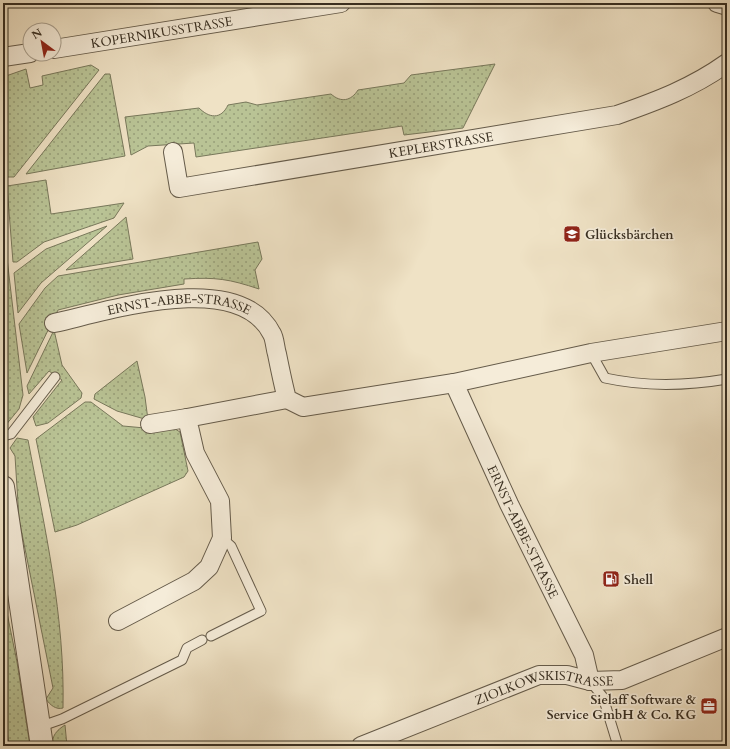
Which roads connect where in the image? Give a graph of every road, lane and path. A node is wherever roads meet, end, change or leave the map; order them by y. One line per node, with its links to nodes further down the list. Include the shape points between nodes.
1 (340, 3): 4 (street, KOPERNIKUSSTRASSE)
2 (717, 3): 3 (street)
3 (727, 6)
4 (62, 48)
5 (22, 54): 6 (street)
6 (3, 57)
7 (727, 63): 8 (street, KEPLERSTRASSE, via 704,80 664,99 617,116 249,177 179,188)
8 (173, 152)
9 (54, 323): 15 (street, ERNST-ABBE-STRASSE, via 154,301 204,298 223,300 246,307 258,315 272,334)
10 (727, 331): 11 (street)
11 (591, 353): 13 (lane, via 605,378 632,384 694,385); 14 (street)
12 (55, 377): 18 (lane, via 11,434)
13 (727, 379)
14 (454, 383): 15 (street, via 303,407); 25 (street, ERNST-ABBE-STRASSE, via 509,504 584,655)
15 (287, 398): 16 (street)
16 (187, 418): 17 (street); 20 (street, via 195,453 220,501)
17 (150, 424)
18 (3, 436)
19 (3, 487): 26 (street)
20 (222, 538): 21 (street, via 209,567 194,581); 22 (lane, via 231,546 260,611)
21 (118, 621)
22 (211, 636)
23 (727, 637): 25 (street, ZIOLKOWSKISTRASSE, via 622,680)
24 (202, 640): 26 (lane, via 187,648 182,660 62,719)
25 (590, 681): 27 (street, ZIOLKOWSKISTRASSE, via 567,676 539,675); 29 (lane, via 603,697)
26 (41, 737)
27 (382, 742): 28 (street, ZIOLKOWSKISTRASSE)
28 (361, 746)
29 (618, 746)

